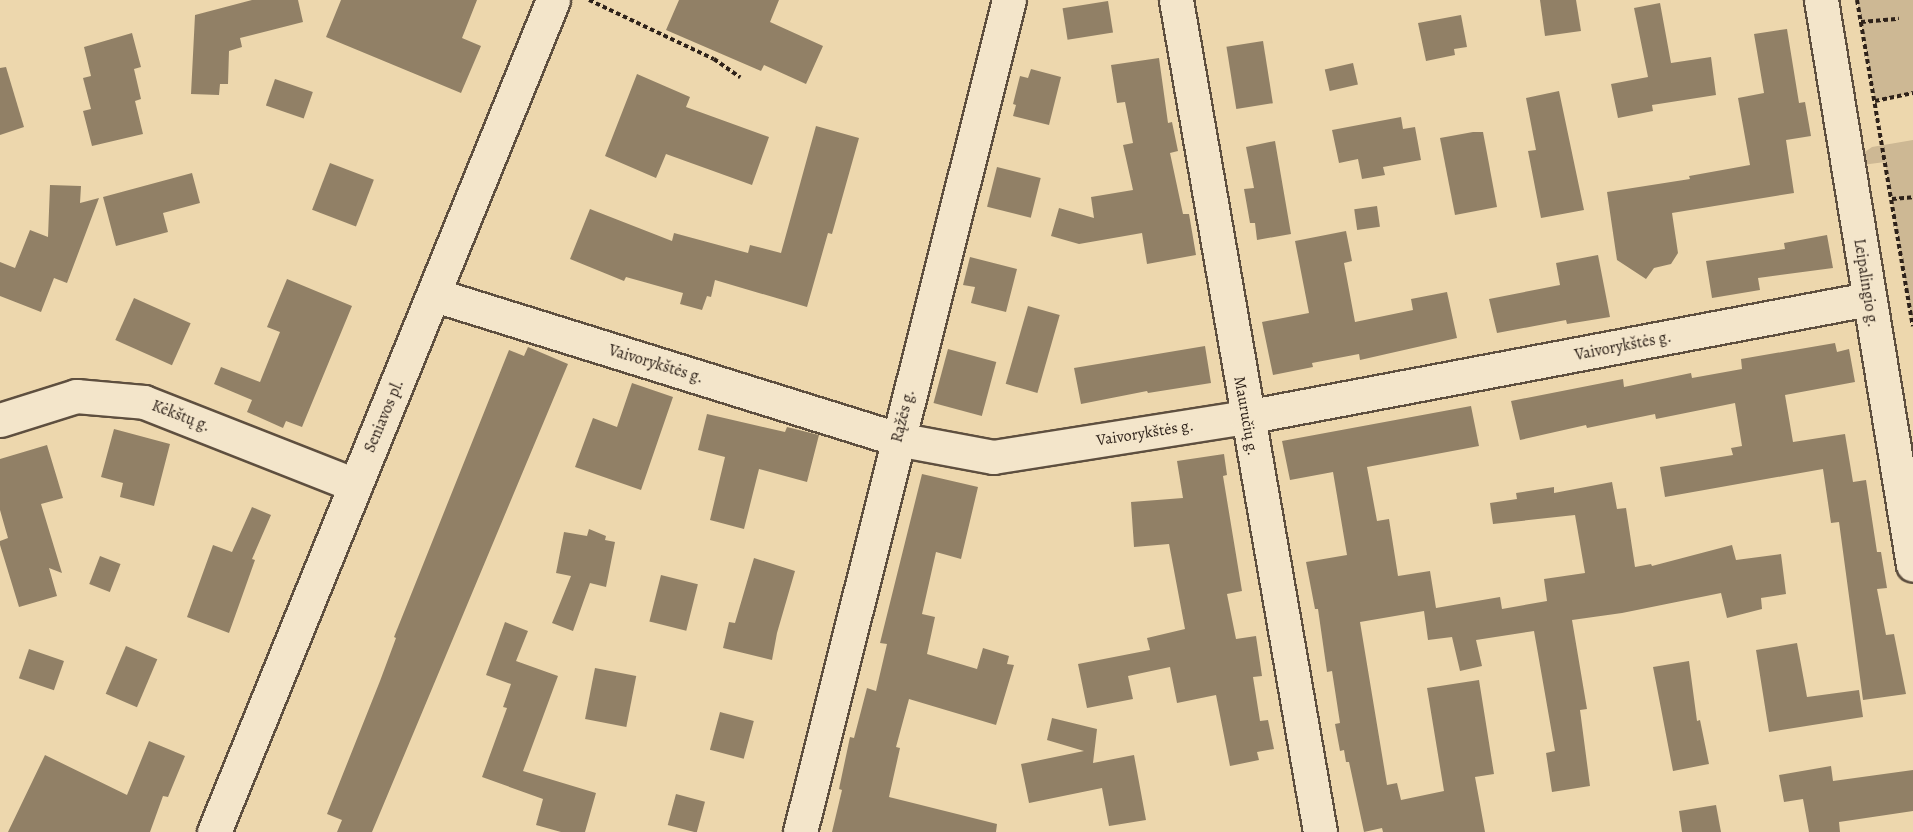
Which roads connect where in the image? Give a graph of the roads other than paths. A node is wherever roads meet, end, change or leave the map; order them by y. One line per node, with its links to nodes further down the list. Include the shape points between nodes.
1 (553, 0): 5 (street, Seniavos pl.)
2 (1009, 0): 9 (street, Rąžės g.)
3 (1176, 0): 7 (street, Mauručių g.)
4 (1821, 0): 6 (street, Leipalingio g.)
5 (435, 295): 9 (street, Vaivorykštės g.); 10 (street, Seniavos pl.)
6 (1868, 299): 7 (street, Vaivorykštės g.); 11 (street, Leipalingio g.)
7 (1246, 417): 9 (street, Vaivorykštės g., via 993,457); 14 (street, Mauručių g.)
8 (0, 420): 10 (street, Kėkštų g., via 76,396 144,402)
9 (897, 440): 13 (street, Rąžės g.)
10 (356, 485): 12 (street, Seniavos pl.)
11 (1913, 565)
12 (214, 832)
13 (800, 832)
14 (1320, 832)

